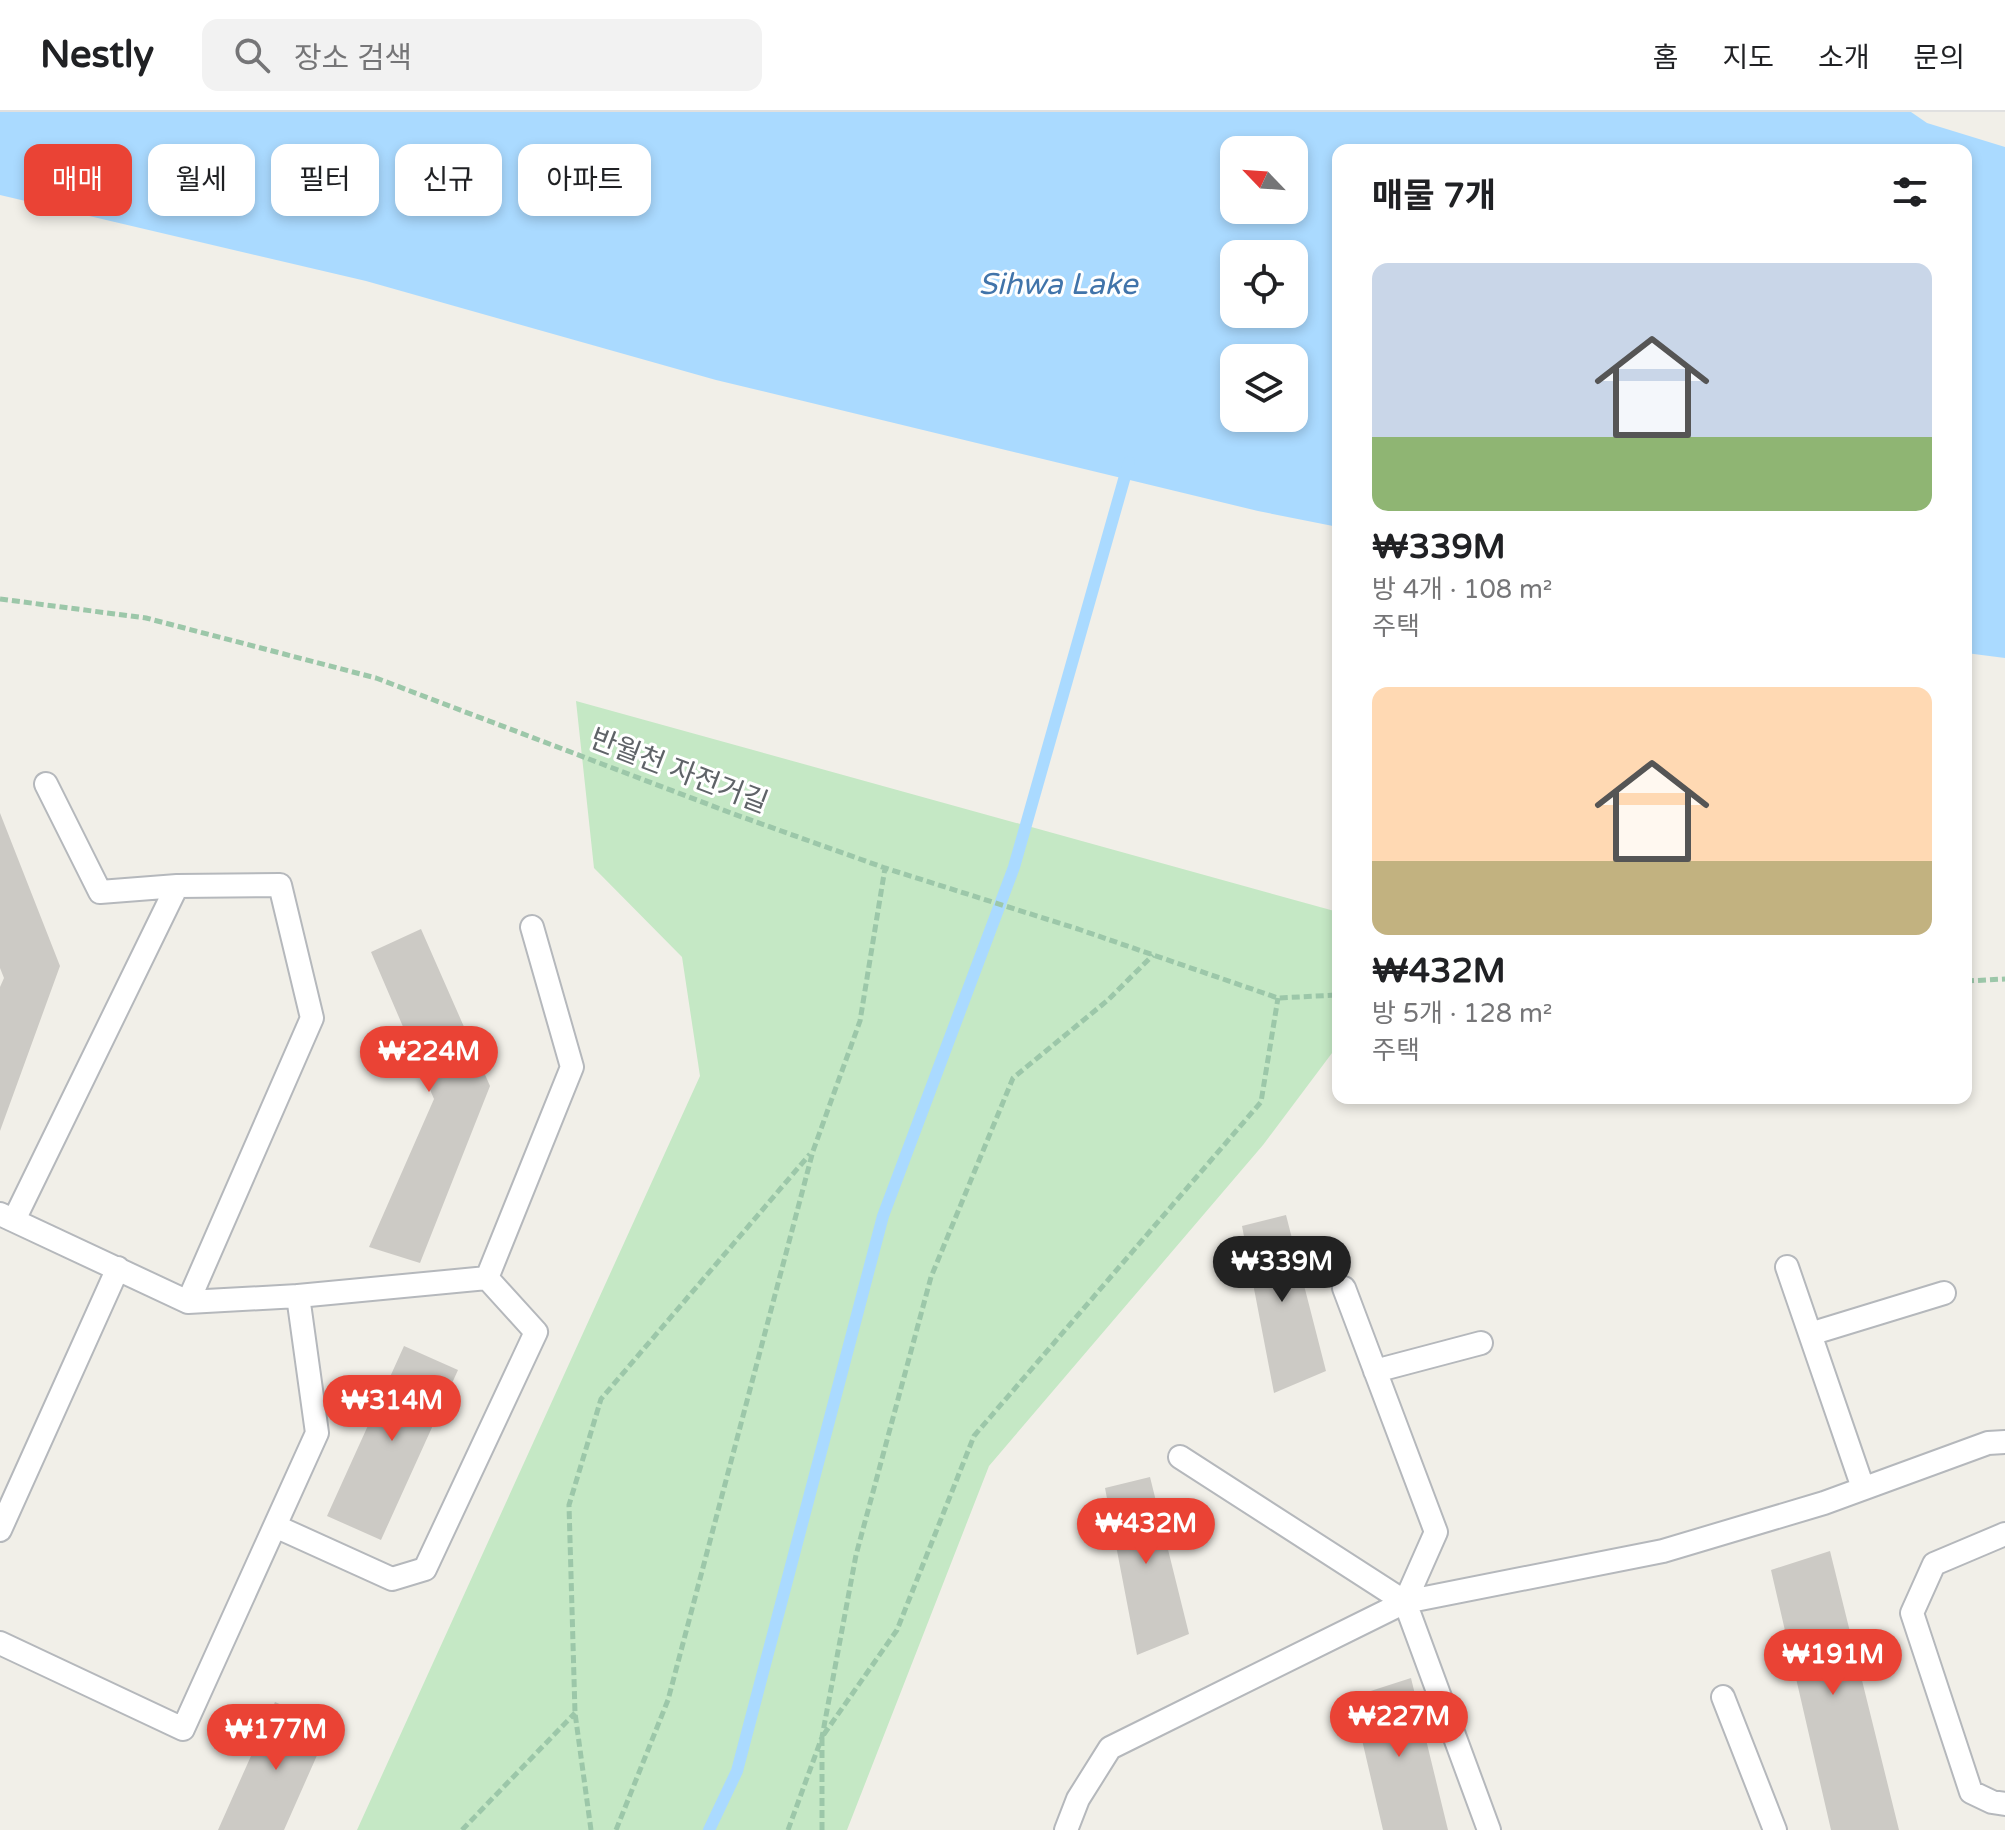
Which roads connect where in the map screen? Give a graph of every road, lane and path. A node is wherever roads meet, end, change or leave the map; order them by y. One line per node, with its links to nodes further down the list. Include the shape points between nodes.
1 (0, 599): 3 (path, 반월천 자전거길, via 146,618 376,678)
2 (46, 784): 4 (lane, via 100,892)
3 (885, 868): 6 (path, 반월천 자전거길); 11 (path, via 860,1021)
4 (177, 886): 12 (lane); 19 (lane, via 280,885 312,1018)
5 (532, 927): 15 (lane, via 572,1067)
6 (1153, 955): 10 (path, 반월천 자전거길); 33 (path, via 1108,1000 1013,1078 931,1277 856,1555)
7 (2005, 979): 8 (path)
8 (1972, 981)
9 (1332, 995): 10 (path, 반월천 자전거길)
10 (1278, 998): 33 (path, via 1261,1102 974,1436 897,1630)
11 (813, 1151): 32 (path, via 601,1399 569,1505); 37 (path, via 668,1700)
12 (7, 1217): 14 (lane)
13 (1787, 1267): 20 (lane)
14 (118, 1268): 19 (lane); 27 (lane)
15 (487, 1278): 18 (lane); 26 (lane, via 536,1332 425,1569 392,1579)
16 (1344, 1288): 22 (lane)
17 (1944, 1293): 20 (lane)
18 (298, 1296): 19 (lane); 26 (lane, via 317,1433)
19 (188, 1302)
20 (1810, 1334): 25 (lane)
21 (1481, 1343): 22 (lane)
22 (1375, 1371): 29 (lane, via 1436,1532)
23 (2005, 1442): 25 (lane, via 1988,1443)
24 (1180, 1457): 29 (lane)
25 (1863, 1488): 29 (lane, via 1663,1551)
26 (275, 1526): 30 (lane, via 183,1729)
27 (0, 1530)
28 (2005, 1534): 34 (lane, via 1934,1564 1912,1613 1971,1792)
29 (1405, 1602): 40 (lane, via 1110,1748 1078,1799); 41 (lane)
30 (0, 1643)
31 (1723, 1697): 42 (lane)
32 (575, 1713): 35 (path); 36 (path)
33 (822, 1737): 38 (path); 39 (path)
34 (2005, 1804)
35 (462, 1830)
36 (591, 1830)
37 (616, 1830)
38 (788, 1830)
39 (822, 1830)
40 (1066, 1830)
41 (1489, 1830)
42 (1775, 1830)

